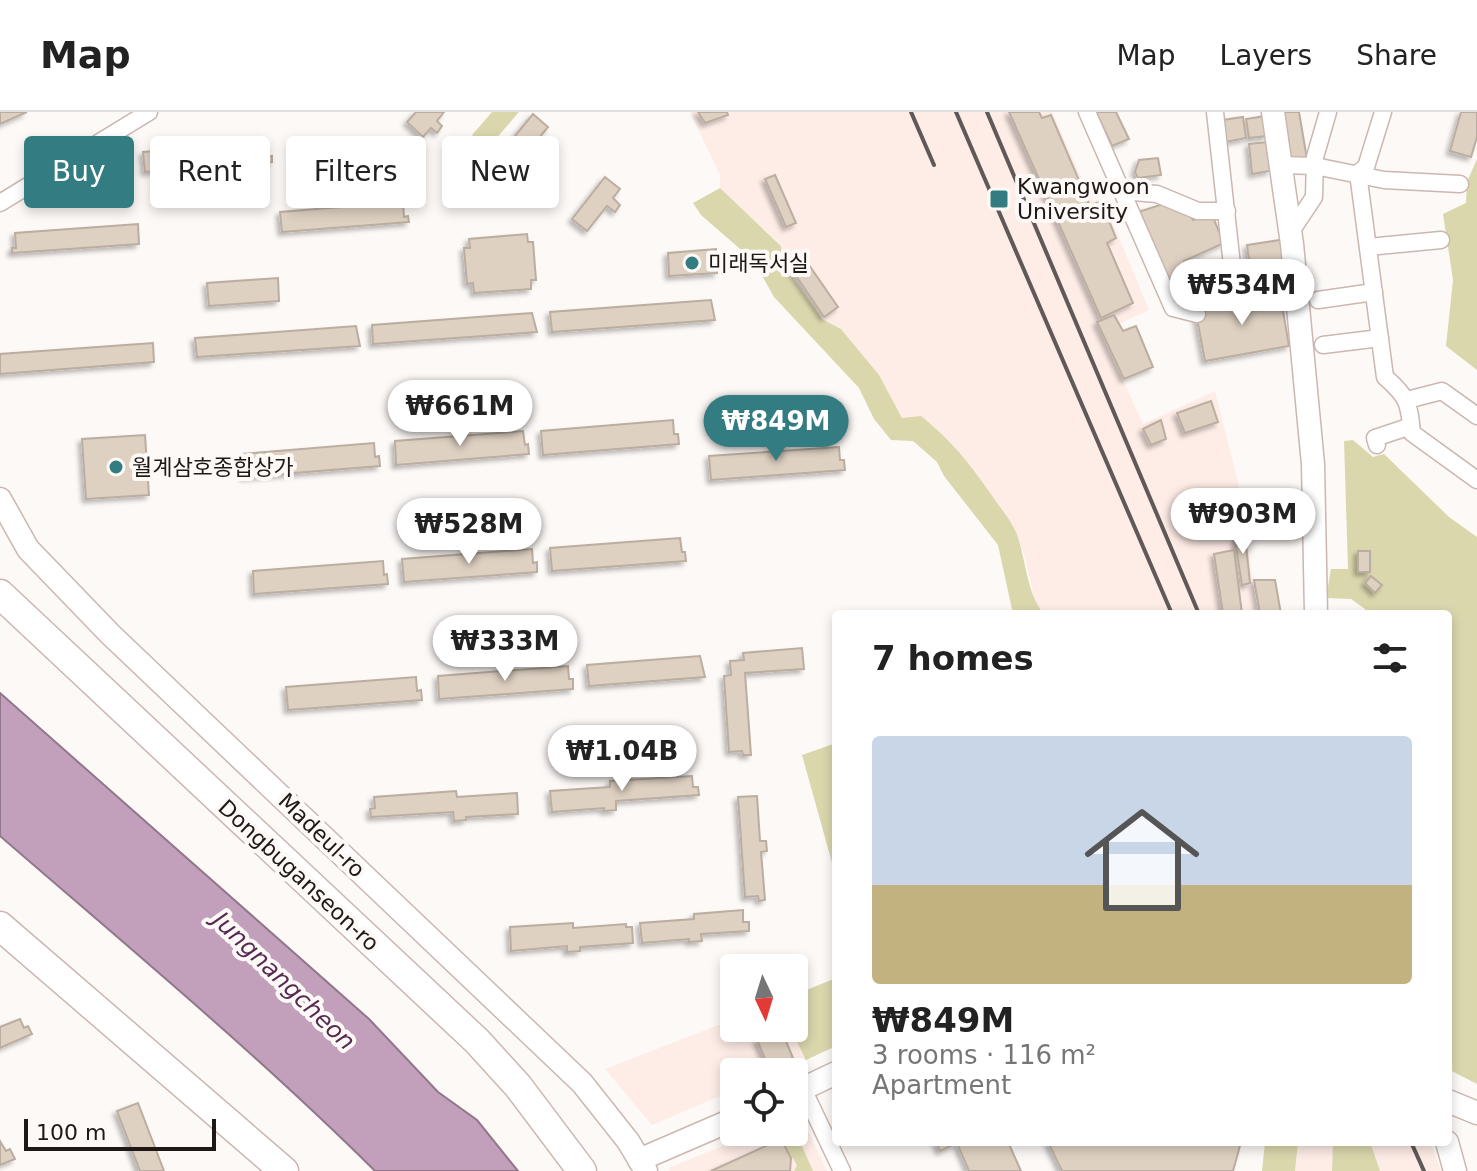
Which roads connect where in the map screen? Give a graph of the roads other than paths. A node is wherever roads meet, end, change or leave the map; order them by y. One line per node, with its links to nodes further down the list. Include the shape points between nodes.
1 (149, 112): 12 (street)
2 (1087, 112): 11 (street)
3 (1215, 112): 13 (street)
4 (1273, 112): 7 (main road)
5 (1328, 112): 8 (street)
6 (1383, 112): 9 (street, via 1366,167)
7 (1281, 165): 8 (street); 14 (main road)
8 (1315, 166): 9 (street); 14 (street, via 1314,197)
9 (1358, 173): 10 (street, via 1384,180); 16 (street)
10 (1460, 184)
11 (1121, 191): 13 (street, via 1157,194 1198,211); 20 (street, via 1172,312)
12 (0, 203)
13 (1227, 211): 17 (street)
14 (1290, 233): 30 (main road, via 1313,464)
15 (1441, 240): 16 (street)
16 (1368, 247): 18 (street)
17 (1234, 283)
18 (1374, 292): 19 (street); 21 (street)
19 (1318, 300)
20 (1197, 314)
21 (1380, 338): 22 (street); 23 (street, via 1385,377)
22 (1323, 345)
23 (1407, 400): 24 (street, via 1442,391); 25 (street)
24 (1477, 416)
25 (1411, 426): 26 (street, via 1375,438); 27 (street, via 1412,433)
26 (1377, 445)
27 (1477, 480)
28 (0, 499): 39 (main road, Madeul-ro, via 28,549 110,634 582,1083)
29 (0, 594): 41 (highway, Dongbuganseon-ro, via 477,1041)
30 (1316, 610)
31 (0, 926): 40 (highway)
32 (832, 1075): 33 (main road)
33 (808, 1086)
34 (1452, 1103): 36 (main road)
35 (808, 1109): 42 (street)
36 (1477, 1113)
37 (720, 1126): 39 (main road)
38 (1448, 1146): 43 (main road)
39 (642, 1166)
40 (284, 1171)
41 (582, 1171)
42 (842, 1171)
43 (1455, 1171)

